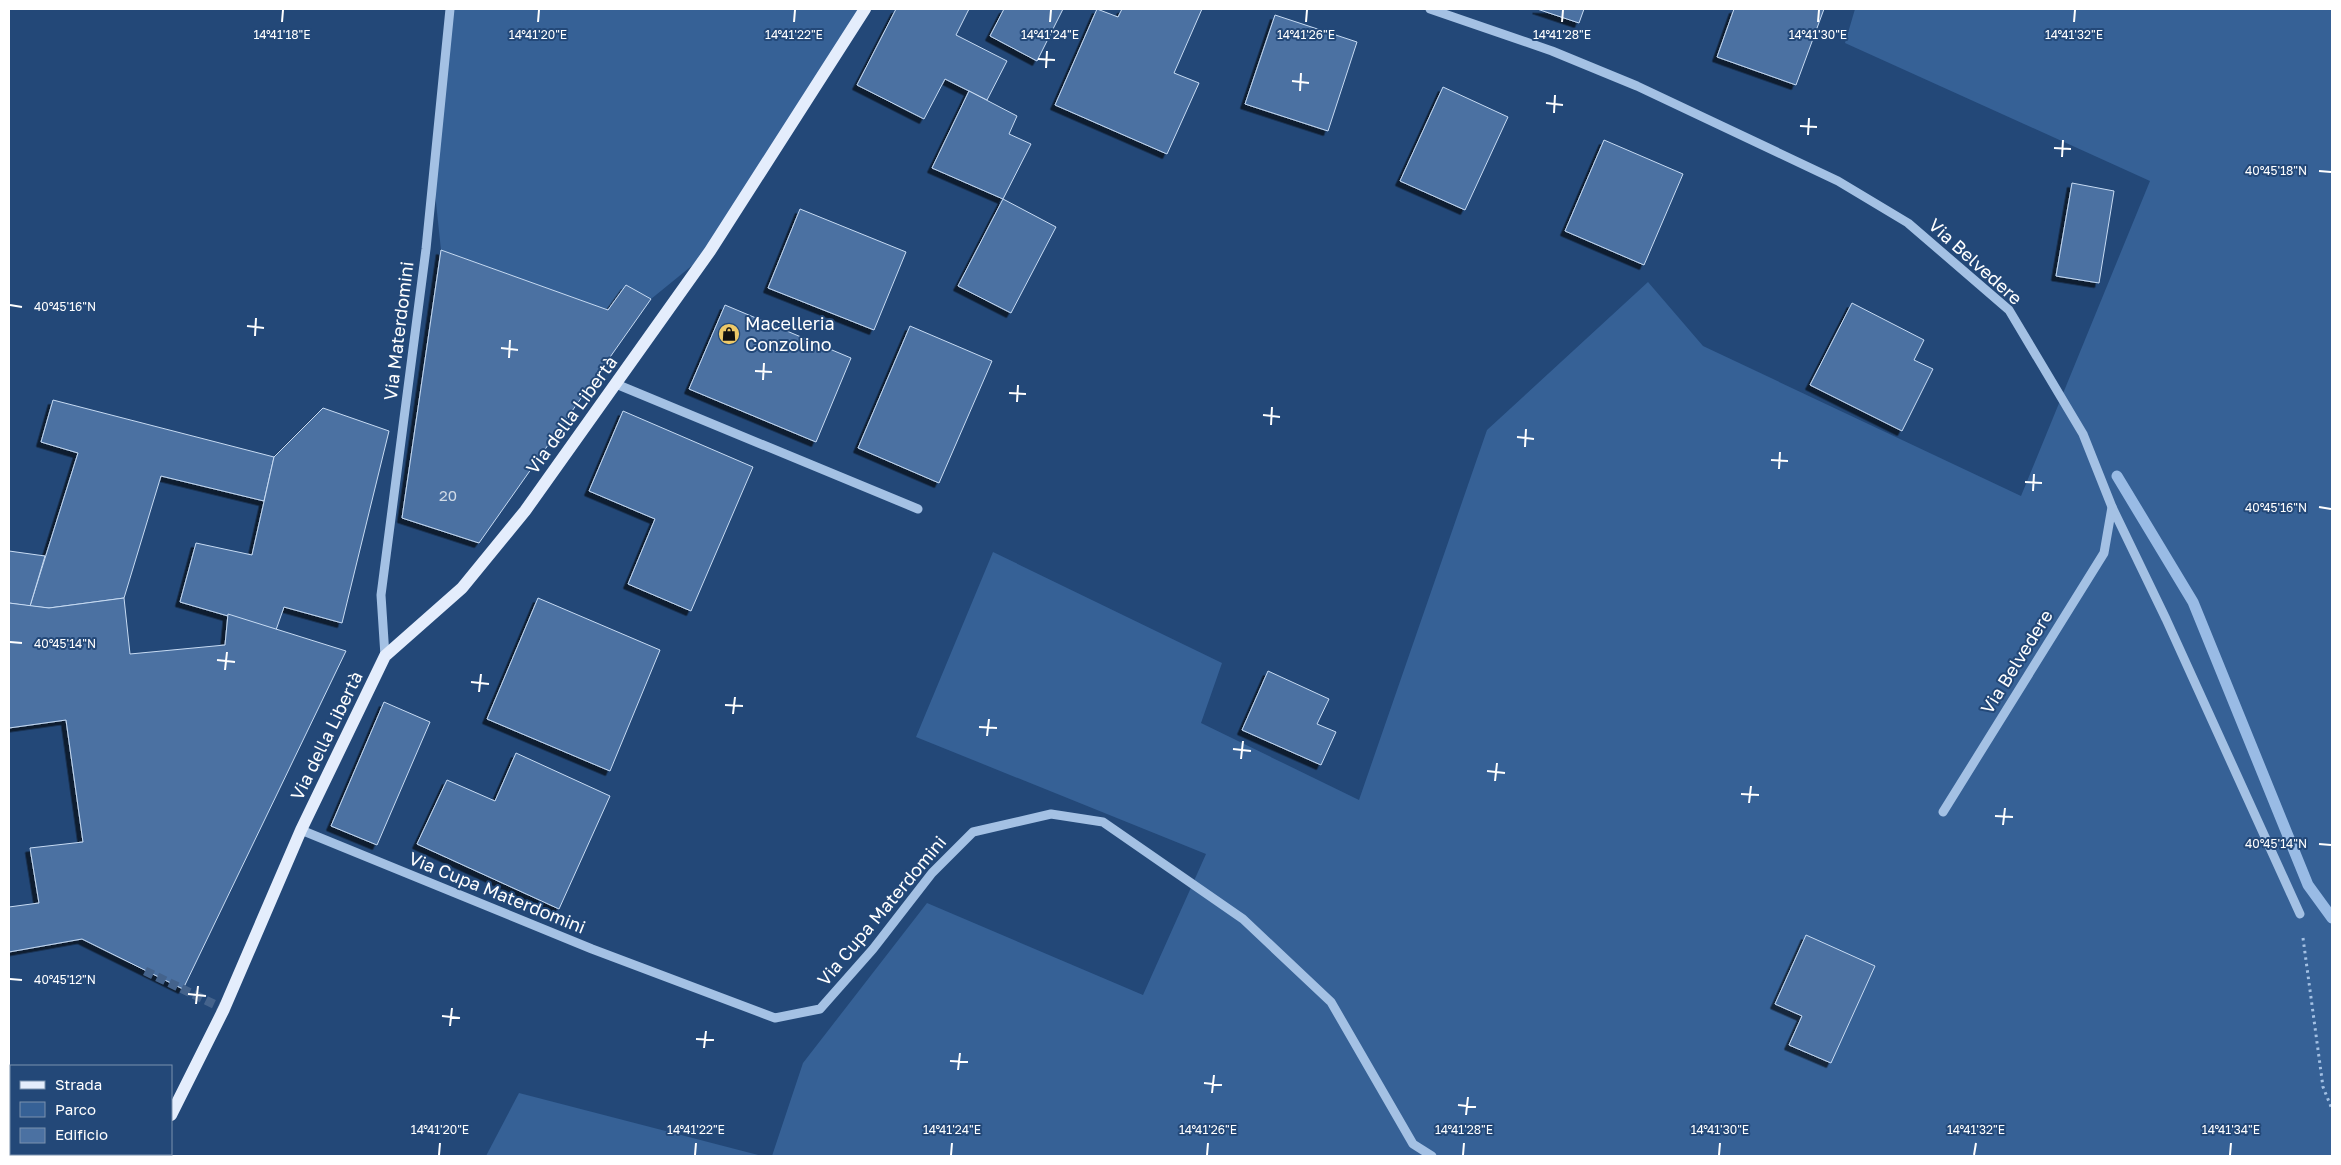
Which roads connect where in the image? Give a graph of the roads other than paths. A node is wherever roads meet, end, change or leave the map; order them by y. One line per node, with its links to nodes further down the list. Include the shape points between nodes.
1 (450, 9): 7 (street, Via Materdomini, via 426,249 380,595)
2 (865, 9): 4 (main road, Via della Libertà, via 710,251)
3 (1430, 9): 5 (street, Via Belvedere, via 1552,51 1637,86 1838,181 1908,224 2009,310 2083,434)
4 (616, 384): 6 (street); 7 (main road, Via della Libertà, via 525,511 462,588)
5 (2112, 507): 8 (street, Via Belvedere, via 2104,553); 10 (street)
6 (918, 509)
7 (385, 656): 9 (main road, Via della Libertà)
8 (1944, 812)
9 (300, 830): 11 (main road, Via della Libertà, via 224,1009); 12 (street, Via Cupa Materdomini, via 775,1018 820,1009 873,950 932,874 973,832 1051,814 1103,822 1243,920 1331,1002 1413,1144)
10 (2300, 914)
11 (172, 1113)
12 (1432, 1156)

